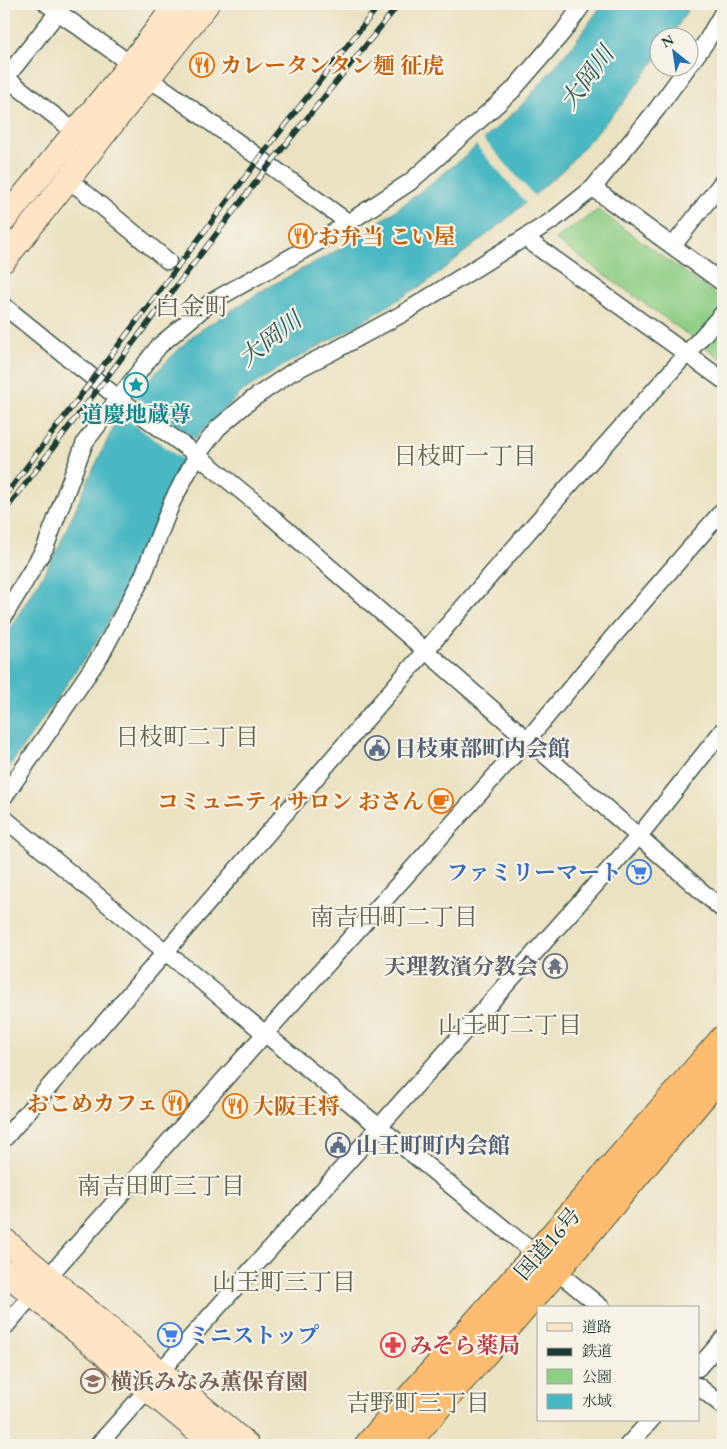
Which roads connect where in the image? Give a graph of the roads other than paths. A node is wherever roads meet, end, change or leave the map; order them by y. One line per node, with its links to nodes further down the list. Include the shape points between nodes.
1 (177, 4): 7 (main road)
2 (207, 4): 7 (main road)
3 (583, 4): 15 (street, via 512,91 410,182)
4 (56, 6): 7 (street); 8 (street)
5 (723, 12): 6 (street)
6 (700, 50)
7 (139, 72): 10 (main road); 11 (main road); 15 (street)
8 (4, 78): 10 (street)
9 (679, 78): 13 (street)
10 (75, 132): 14 (main road)
11 (67, 180): 18 (main road); 19 (street)
12 (723, 181): 17 (street)
13 (592, 188): 16 (street); 17 (street)
14 (4, 220)
15 (349, 223): 25 (street, via 211,302 159,346)
16 (526, 238): 23 (street); 26 (street, via 402,314 292,372 251,400)
17 (673, 246): 20 (street)
18 (4, 260)
19 (168, 261)
20 (723, 283)
21 (4, 306): 25 (street)
22 (723, 313): 23 (street)
23 (687, 353): 24 (street); 29 (street)
24 (723, 380)
25 (121, 400): 26 (street); 28 (street, via 85,442 45,548)
26 (194, 452): 29 (street); 32 (street, via 143,576 101,655)
27 (723, 510): 31 (street)
28 (4, 616)
29 (426, 650): 31 (street); 36 (street)
30 (723, 730): 34 (street)
31 (528, 739): 34 (street); 37 (street)
32 (4, 796)
33 (4, 818): 36 (street)
34 (639, 836): 35 (street); 40 (street)
35 (723, 910)
36 (164, 952): 37 (street); 41 (street)
37 (266, 1034): 40 (street); 45 (street)
38 (723, 1040): 43 (highway, 国道16号)
39 (723, 1071): 43 (highway, 国道16号)
40 (379, 1126): 43 (street); 51 (street)
41 (4, 1139)
42 (4, 1240): 45 (main road)
43 (546, 1264): 47 (street); 58 (highway, 国道16号); 59 (highway, 国道16号)
44 (4, 1271): 46 (main road)
45 (50, 1278): 46 (street); 51 (main road)
46 (32, 1295): 48 (street); 51 (main road)
47 (599, 1306)
48 (4, 1328)
49 (723, 1339): 50 (street)
50 (700, 1366)
51 (154, 1381): 55 (street); 56 (main road); 57 (main road)
52 (700, 1388): 53 (street)
53 (723, 1406)
54 (649, 1422): 60 (street)
55 (98, 1445)
56 (214, 1445)
57 (247, 1445)
58 (369, 1445)
59 (404, 1445)
60 (628, 1445)

